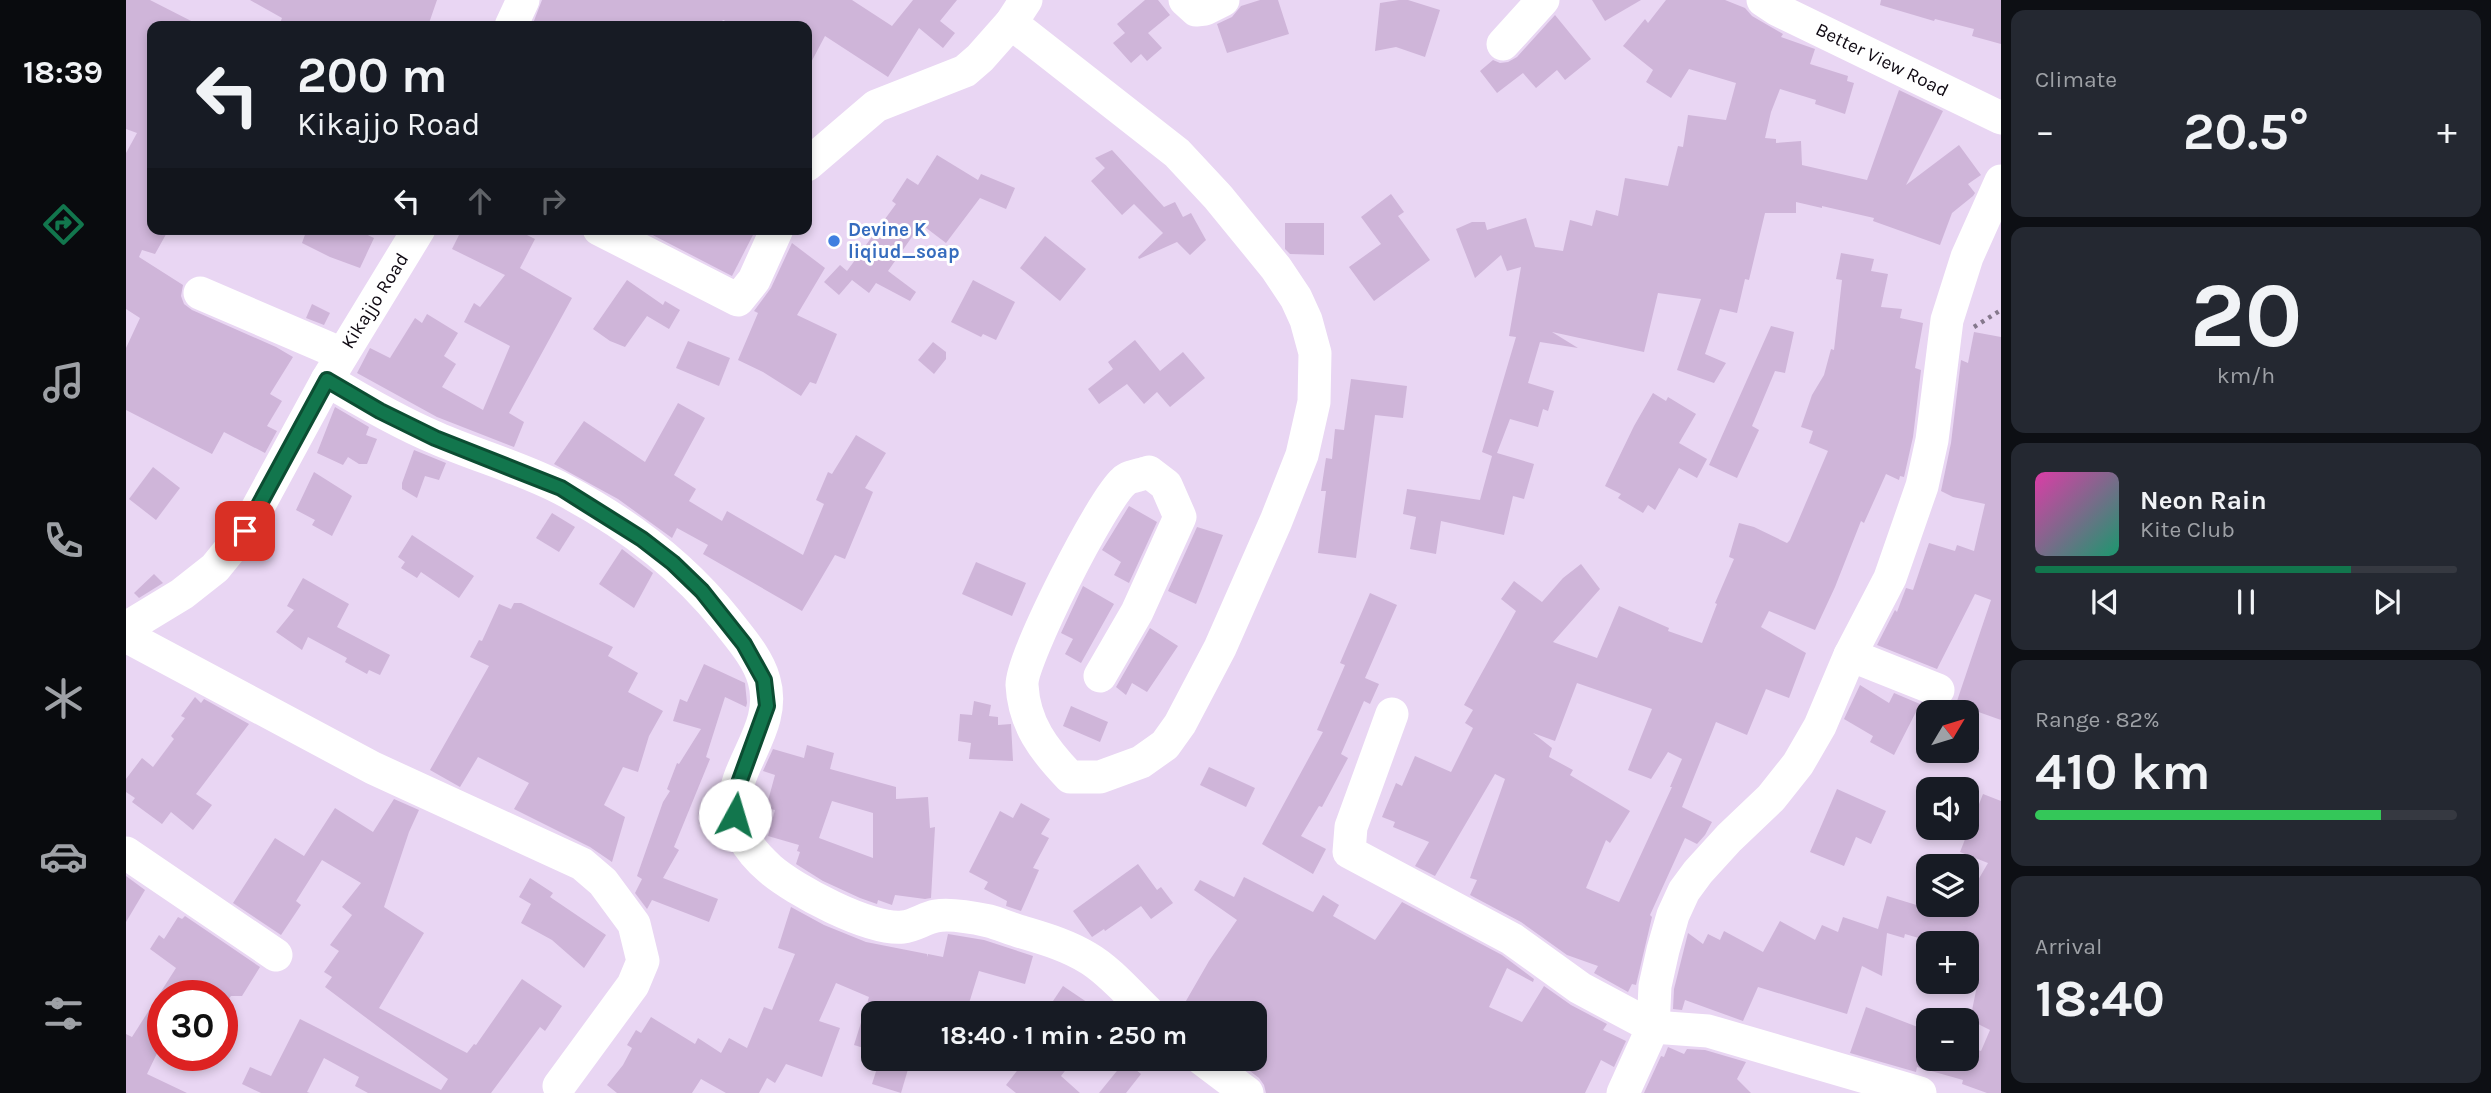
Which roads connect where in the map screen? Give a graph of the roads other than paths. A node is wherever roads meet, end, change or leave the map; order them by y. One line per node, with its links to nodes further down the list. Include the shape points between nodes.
1 (523, 0): 8 (street)
2 (1185, 0): 3 (street, via 1196,10)
3 (1223, 0)
4 (1543, 0): 9 (street)
5 (1763, 0): 7 (street, Better View Road, via 1778,10)
6 (1018, 11): 11 (street, via 965,71 876,106); 21 (street, via 1177,153 1218,197 1296,298 1315,353 1314,402 1302,455 1220,648 1180,724 1165,745 1141,762 1100,777 1070,777 1047,753 1027,715 1022,682 1034,646 1098,518 1124,480 1149,472 1166,485 1180,517 1137,612)
7 (1822, 14): 10 (street, Better View Road)
8 (513, 21)
9 (1503, 44)
10 (2001, 118)
11 (812, 161)
12 (2001, 181): 20 (street, via 1967,257 1947,320 1922,486 1890,578)
13 (415, 235): 17 (street, Kikajjo Road)
14 (611, 235): 15 (street, via 737,300 754,280)
15 (774, 235)
16 (200, 293): 17 (street)
17 (334, 367): 18 (street, Kikajjo Road, via 245,531 215,568); 26 (street, via 380,411 561,488 642,539 702,591 747,649 764,680 767,706 735,794 735,815 747,843 770,870 830,907 871,923 902,928 939,915 988,921 1055,941 1090,959)
18 (126, 628)
19 (126, 636): 29 (street, via 373,768 582,864 603,883 634,924 643,961 633,985)
20 (1850, 656): 22 (street); 27 (street, via 1798,764 1684,891 1663,950)
21 (1100, 676)
22 (1938, 690)
23 (1392, 714): 27 (street, via 1351,827 1349,852 1512,939 1580,988)
24 (126, 853): 25 (street)
25 (276, 955)
26 (1136, 1001)
27 (1653, 1027): 31 (street); 32 (street, via 1708,1031)
28 (1218, 1071): 30 (street)
29 (559, 1086)
30 (1247, 1093)
31 (1623, 1093)
32 (1920, 1093)

